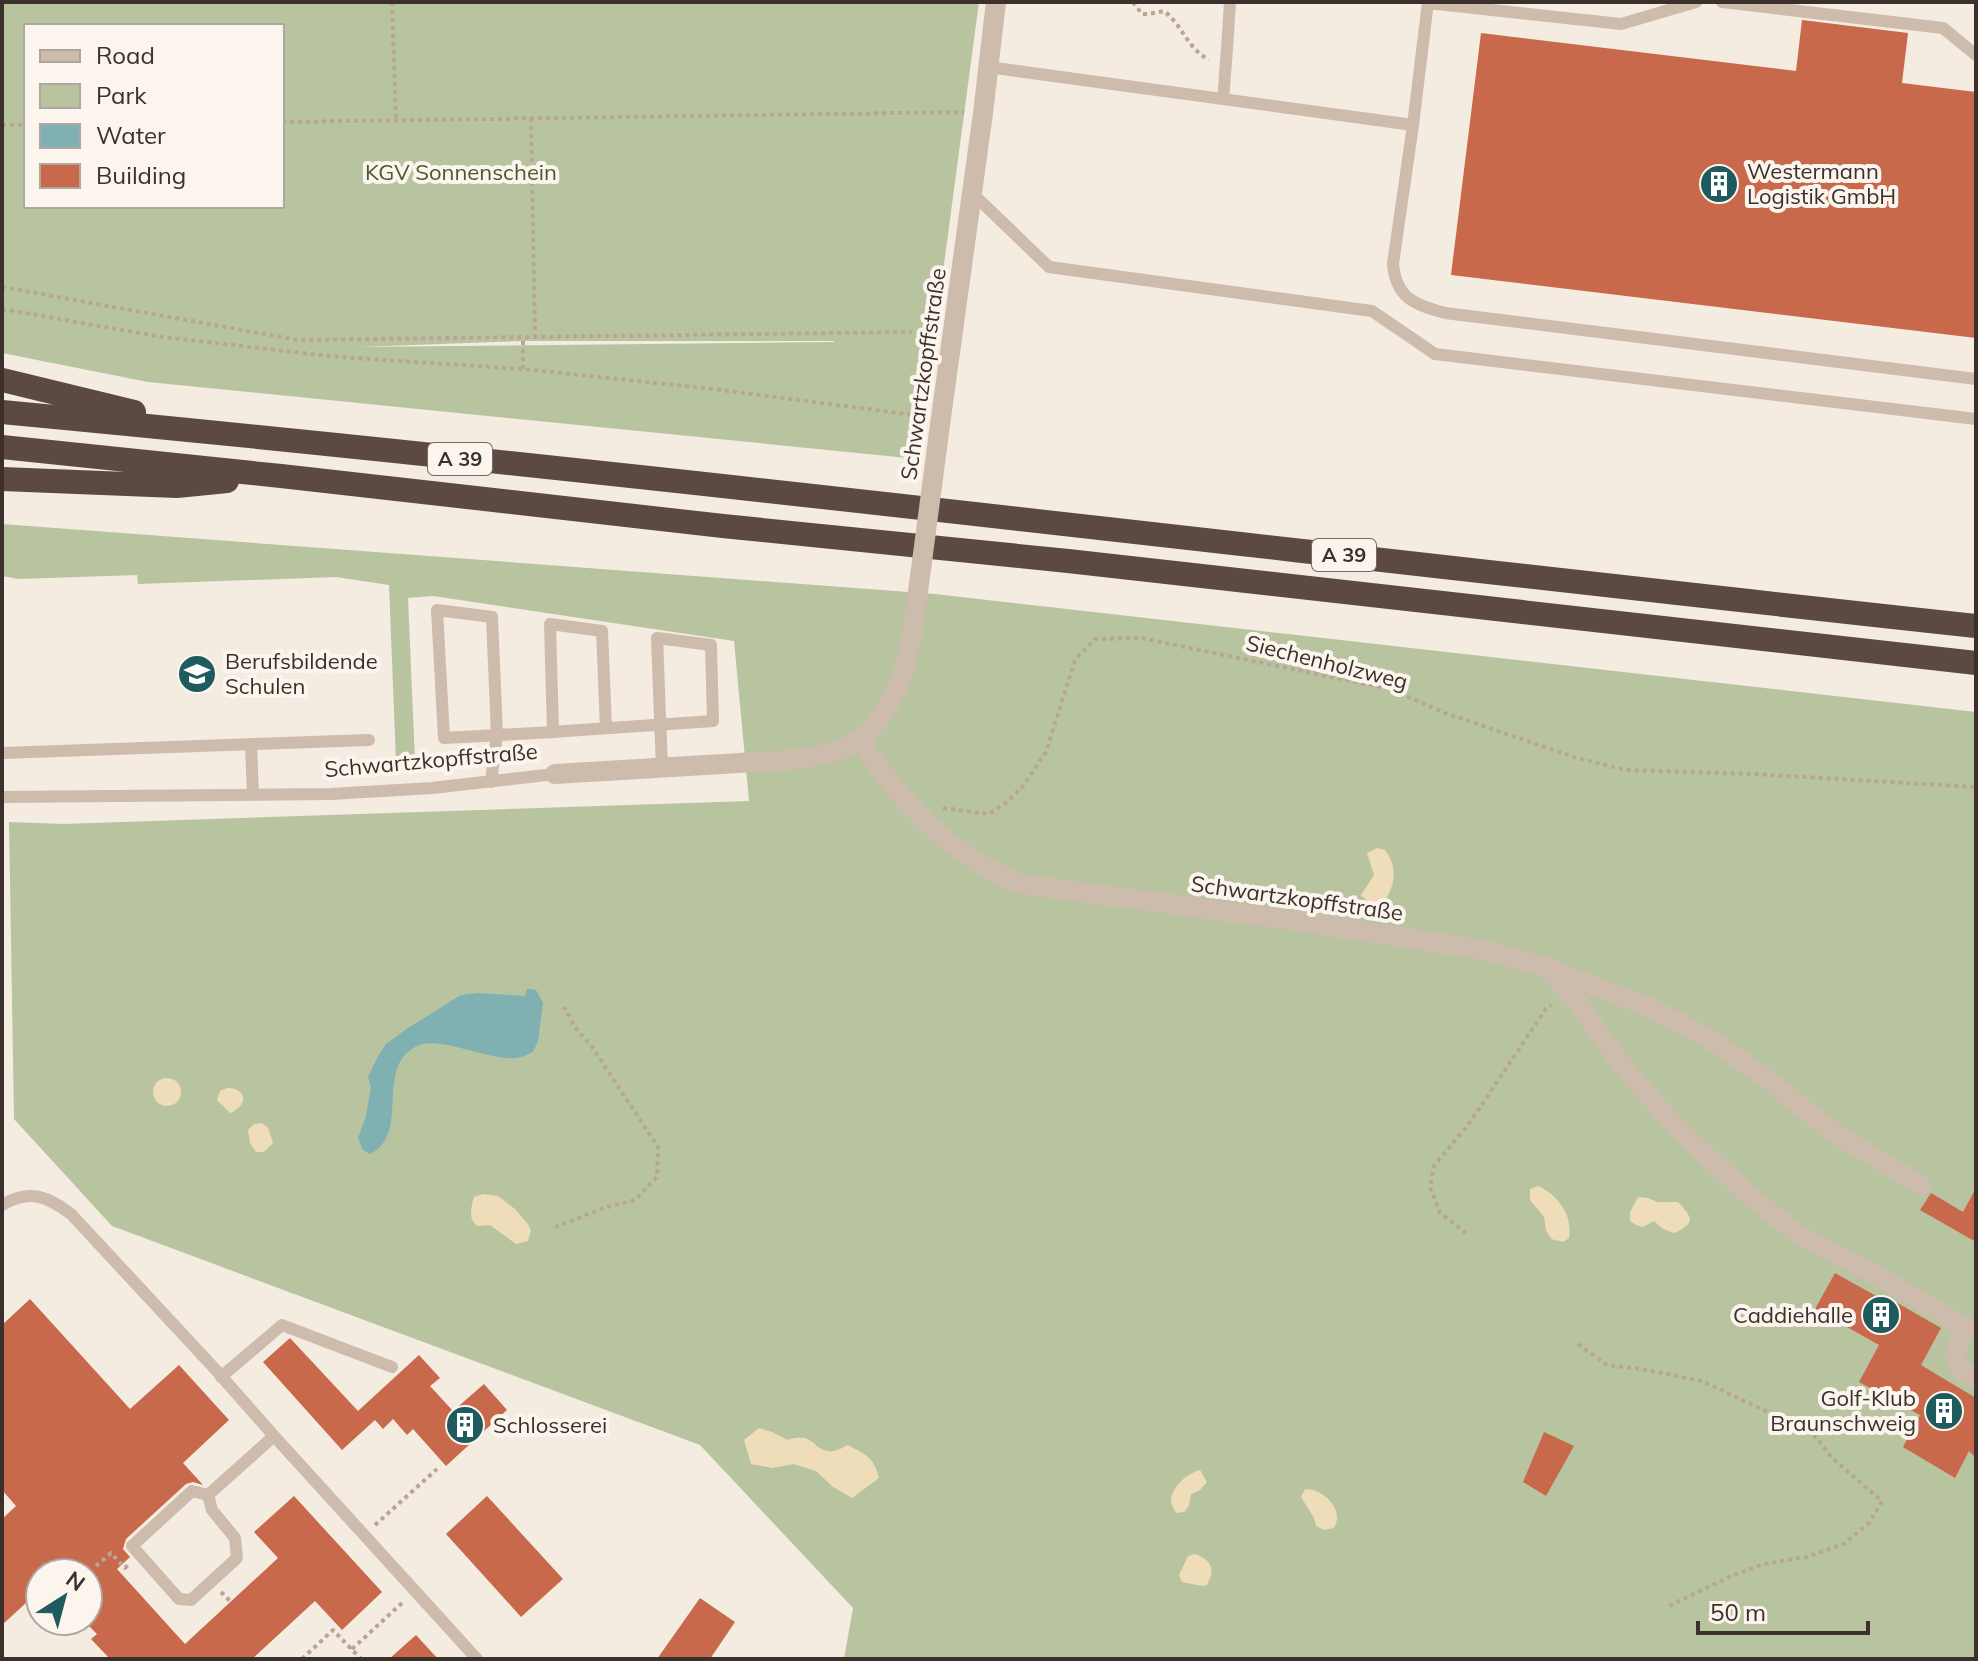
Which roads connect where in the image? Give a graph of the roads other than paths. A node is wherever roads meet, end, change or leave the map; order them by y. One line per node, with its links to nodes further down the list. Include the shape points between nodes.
1 (996, 2): 7 (street, Schwartzkopffstraße)
2 (1230, 2): 8 (lane)
3 (1428, 2): 4 (lane, via 1621,24); 9 (lane)
4 (1696, 2)
5 (1722, 2): 6 (lane, via 1943,28)
6 (1976, 55)
7 (988, 67): 8 (lane); 10 (street, Schwartzkopffstraße)
8 (1223, 99): 9 (lane)
9 (1413, 125): 11 (lane, via 1393,264 1403,294 1420,306)
10 (971, 192): 14 (lane, via 1049,267 1372,311 1435,354); 25 (street, Schwartzkopffstraße, bridge, via 908,659 886,710)
11 (1976, 379)
12 (2, 380): 15 (highway)
13 (2, 412): 15 (highway, A 39)
14 (1976, 419)
15 (210, 431): 19 (highway, A 39)
16 (2, 447): 17 (highway, A 39)
17 (281, 476): 18 (highway, via 177,486); 20 (highway, A 39)
18 (2, 479)
19 (1976, 626)
20 (1976, 663)
21 (661, 725): 21 (lane, via 657,638 711,645 713,721); 22 (lane); 29 (lane)
22 (606, 728): 23 (lane); 23 (lane, via 602,631 550,624)
23 (553, 732): 24 (lane)
24 (497, 735): 24 (lane, via 444,738 437,610 492,617); 31 (lane)
25 (860, 739): 29 (street, Schwartzkopffstraße, via 841,750 802,758); 34 (street, Schwartzkopffstraße, via 892,786 941,835 996,874 1021,884 1485,950)
26 (369, 740): 27 (lane)
27 (251, 744): 28 (lane); 32 (lane)
28 (2, 753)
29 (662, 768): 30 (street, Schwartzkopffstraße)
30 (555, 774): 31 (lane, Schwartzkopffstraße)
31 (491, 782): 32 (lane, Schwartzkopffstraße)
32 (253, 795): 33 (lane, Schwartzkopffstraße)
33 (2, 797)
34 (1545, 967): 35 (street, Schwartzkopffstraße, via 1648,1007 1705,1036 1834,1133); 37 (street, via 1675,1126 1751,1197 1799,1235)
35 (1921, 1185)
36 (2, 1205): 39 (lane, via 16,1197 42,1197 71,1214)
37 (1969, 1327): 40 (street, via 1955,1357)
38 (392, 1367): 39 (lane, via 282,1325)
39 (221, 1377): 41 (lane)
40 (1976, 1380)
41 (274, 1436): 42 (lane); 43 (lane)
42 (208, 1495): 42 (lane, via 192,1491 132,1546 179,1599 191,1600 237,1558 235,1538 212,1510)
43 (477, 1659)

